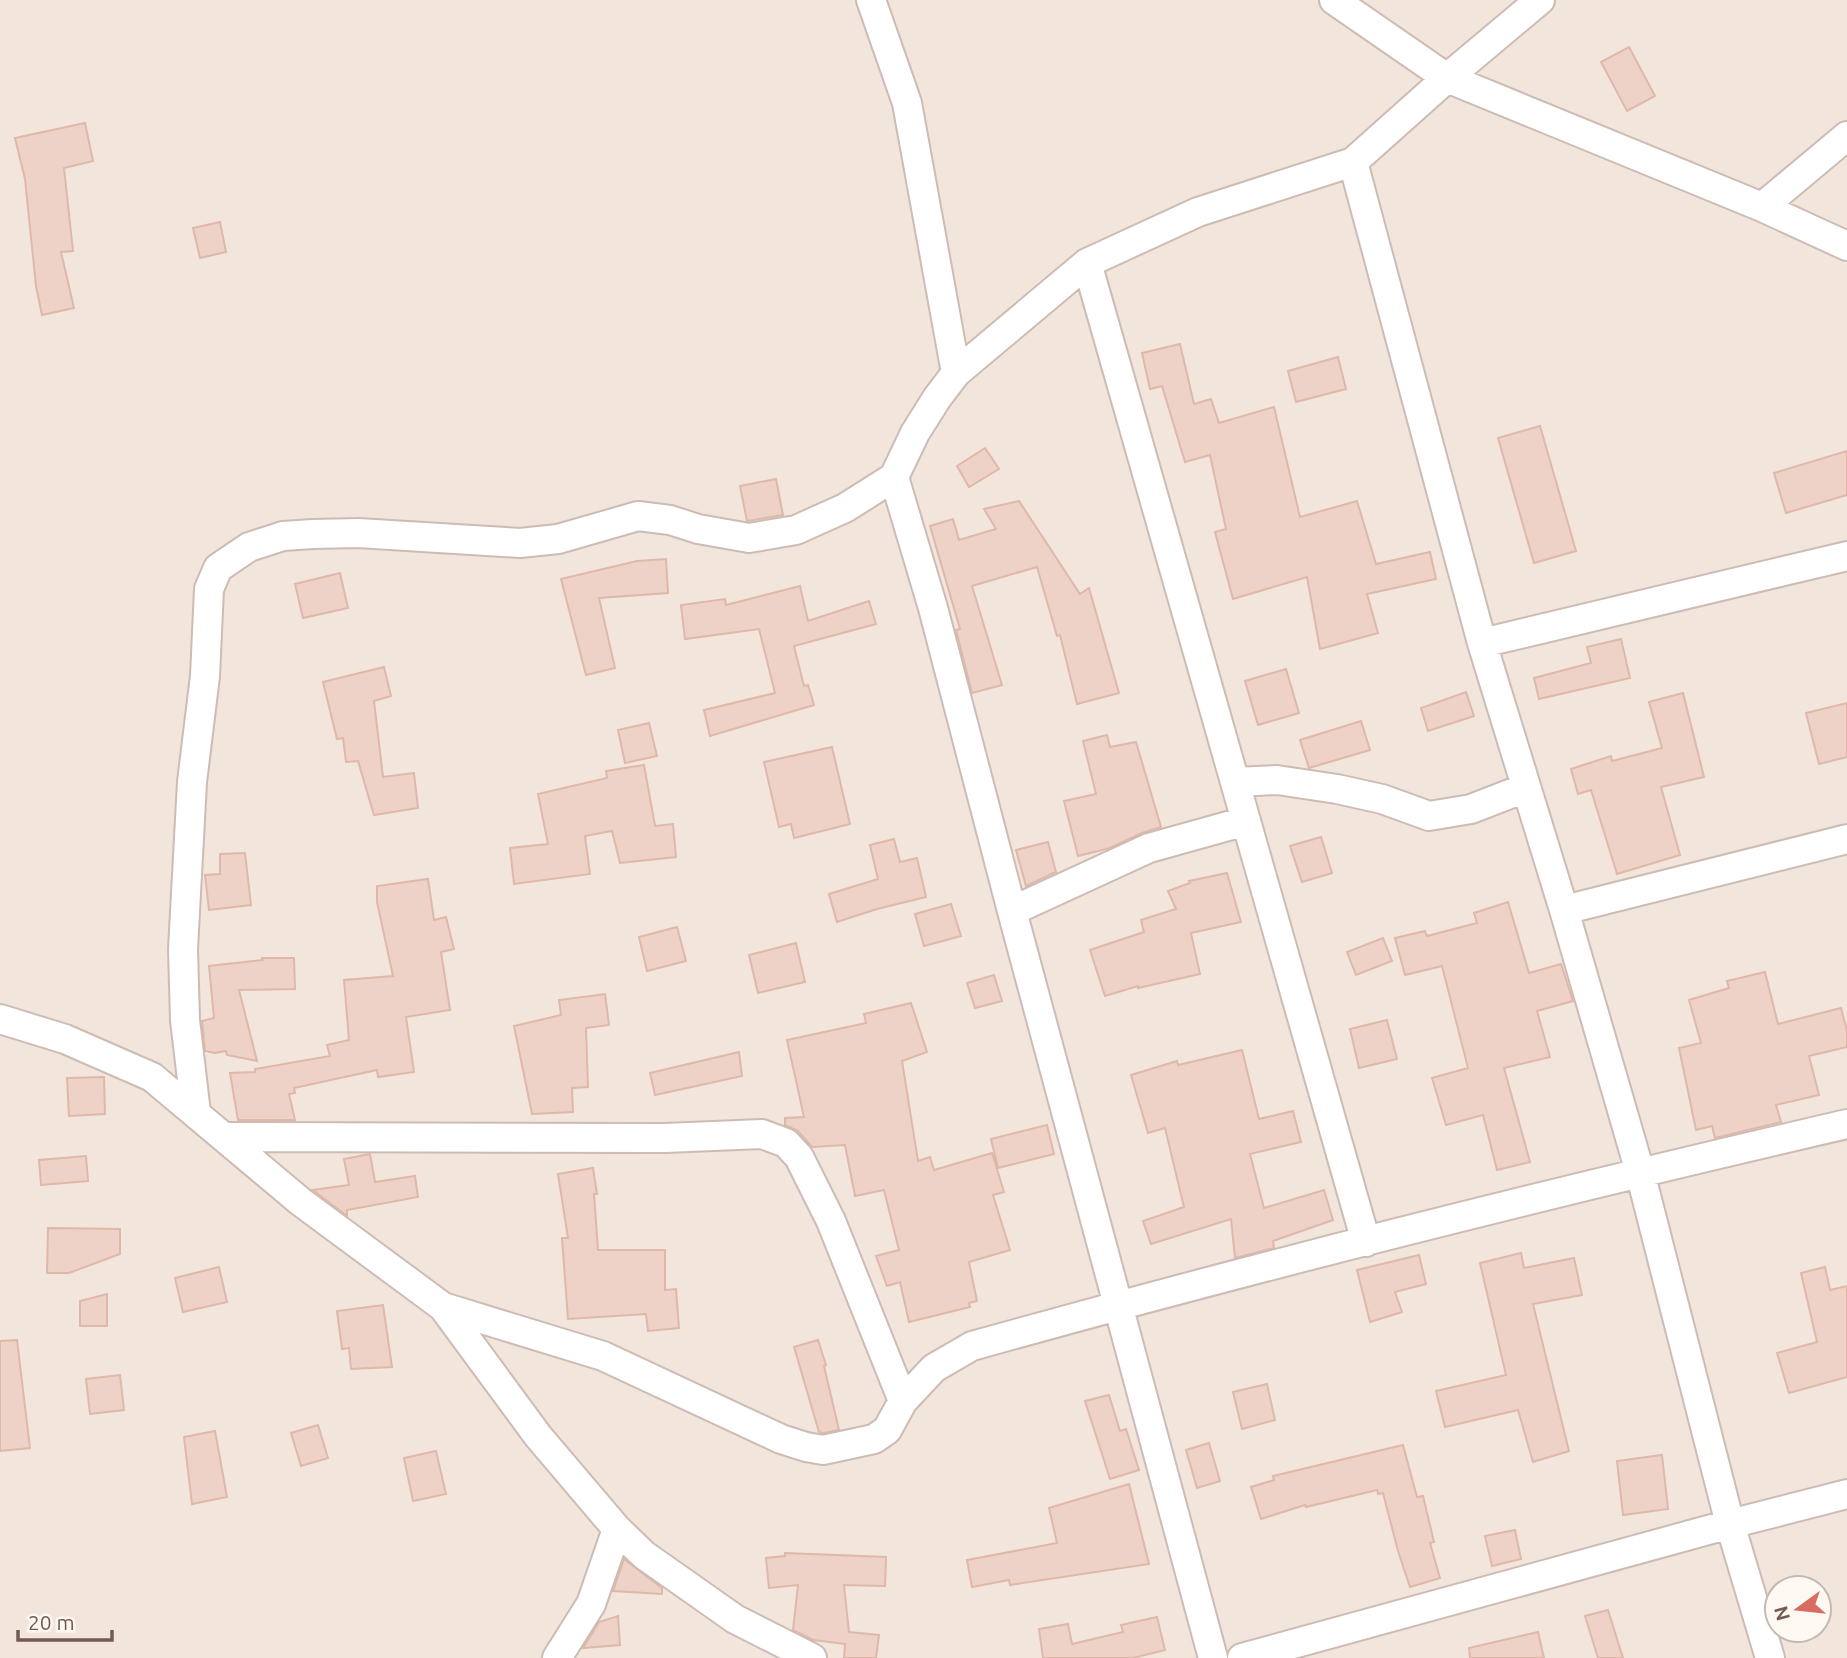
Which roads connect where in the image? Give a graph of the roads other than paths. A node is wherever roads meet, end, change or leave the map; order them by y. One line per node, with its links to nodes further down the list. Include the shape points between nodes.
1 (871, 0): 10 (street, via 907,103)
2 (1334, 0): 4 (street)
3 (1541, 0): 4 (street)
4 (1447, 78): 6 (street); 7 (street)
5 (1847, 136): 7 (street)
6 (1353, 162): 9 (street, via 1198,212); 13 (street)
7 (1762, 207): 8 (street)
8 (1847, 246)
9 (1087, 263): 10 (street); 14 (street)
10 (956, 373): 11 (street, via 915,433)
11 (894, 477): 19 (street); 21 (street, via 845,508 796,530 749,538 638,516 558,539 520,543 313,534 284,536 249,547 218,568 209,589 183,949 185,1020)
12 (1847, 556): 13 (street)
13 (1482, 643): 15 (street)
14 (1234, 782): 15 (street, via 1277,780 1337,789 1429,816 1471,809); 16 (street)
15 (1525, 788): 18 (street)
16 (1246, 821): 19 (street, via 1149,848); 25 (street)
17 (1847, 839): 18 (street)
18 (1564, 910): 24 (street)
19 (1012, 911): 27 (street)
20 (0, 1019): 21 (street, via 65,1039 152,1077)
21 (196, 1113): 23 (street)
22 (1847, 1124): 24 (street)
23 (225, 1137): 26 (street, via 301,1202); 28 (street, via 762,1134 786,1143 799,1157 831,1222)
24 (1640, 1172): 25 (street); 30 (street)
25 (1366, 1242): 27 (street)
26 (443, 1307): 28 (street, via 603,1356 806,1447 823,1450 874,1439 887,1430); 31 (street, via 538,1436)
27 (1117, 1308): 28 (street, via 972,1346 934,1368); 34 (street)
28 (903, 1401)
29 (1847, 1494): 30 (street)
30 (1730, 1524): 35 (street); 36 (street)
31 (617, 1529): 32 (street, via 591,1604); 33 (street, via 644,1555 735,1619)
32 (557, 1658)
33 (812, 1658)
34 (1213, 1658)
35 (1242, 1658)
36 (1770, 1658)

